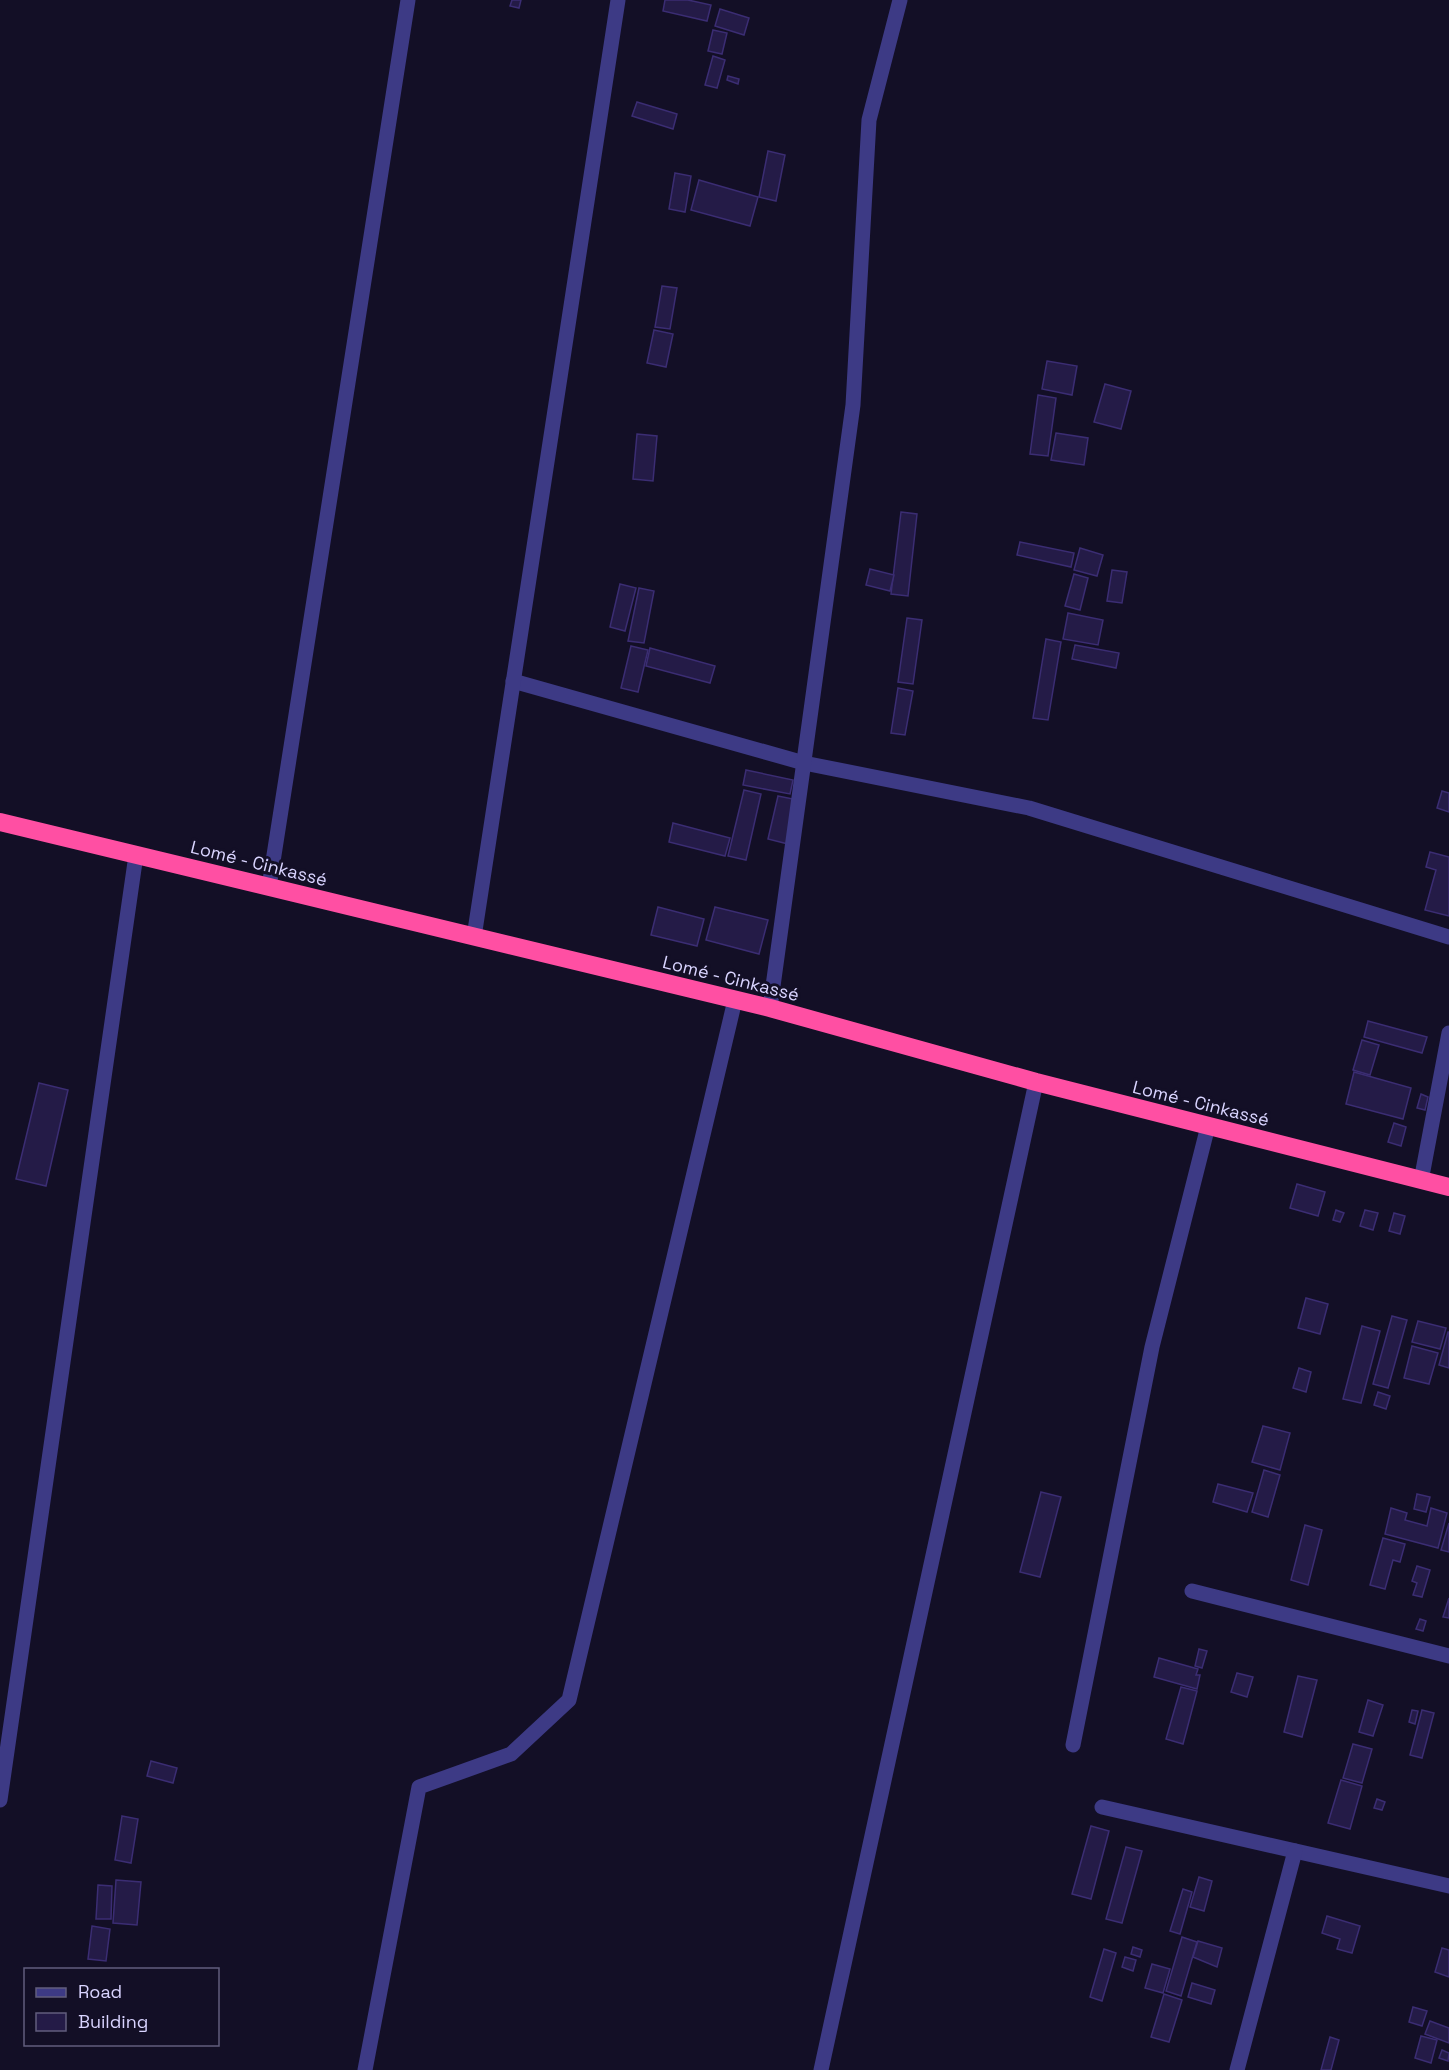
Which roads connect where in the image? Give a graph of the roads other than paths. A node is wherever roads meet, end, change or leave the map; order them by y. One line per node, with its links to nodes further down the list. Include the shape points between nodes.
1 (408, 0): 8 (street)
2 (618, 0): 4 (street)
3 (900, 0): 5 (street, via 869,120 853,405)
4 (513, 681): 5 (street); 9 (street)
5 (804, 763): 10 (street, via 1029,808); 12 (street)
6 (0, 822): 7 (highway, Lomé - Cinkassé)
7 (136, 855): 8 (highway, Lomé - Cinkassé); 21 (street)
8 (268, 887): 9 (highway, Lomé - Cinkassé)
9 (474, 937): 11 (highway, Lomé - Cinkassé)
10 (1449, 937)
11 (735, 1000): 12 (highway, Lomé - Cinkassé); 25 (street, via 569,1700 511,1754 419,1787)
12 (770, 1008): 14 (highway, Lomé - Cinkassé)
13 (1449, 1033): 16 (street)
14 (1036, 1083): 15 (highway, Lomé - Cinkassé); 26 (street)
15 (1208, 1126): 16 (highway, Lomé - Cinkassé); 20 (street, via 1152,1347)
16 (1421, 1181): 17 (highway, Lomé - Cinkassé)
17 (1449, 1187)
18 (1192, 1590): 19 (street)
19 (1449, 1656)
20 (1073, 1746)
21 (0, 1800)
22 (1102, 1807): 23 (street)
23 (1295, 1851): 24 (street); 27 (street)
24 (1449, 1886)
25 (365, 2070)
26 (821, 2070)
27 (1237, 2070)

